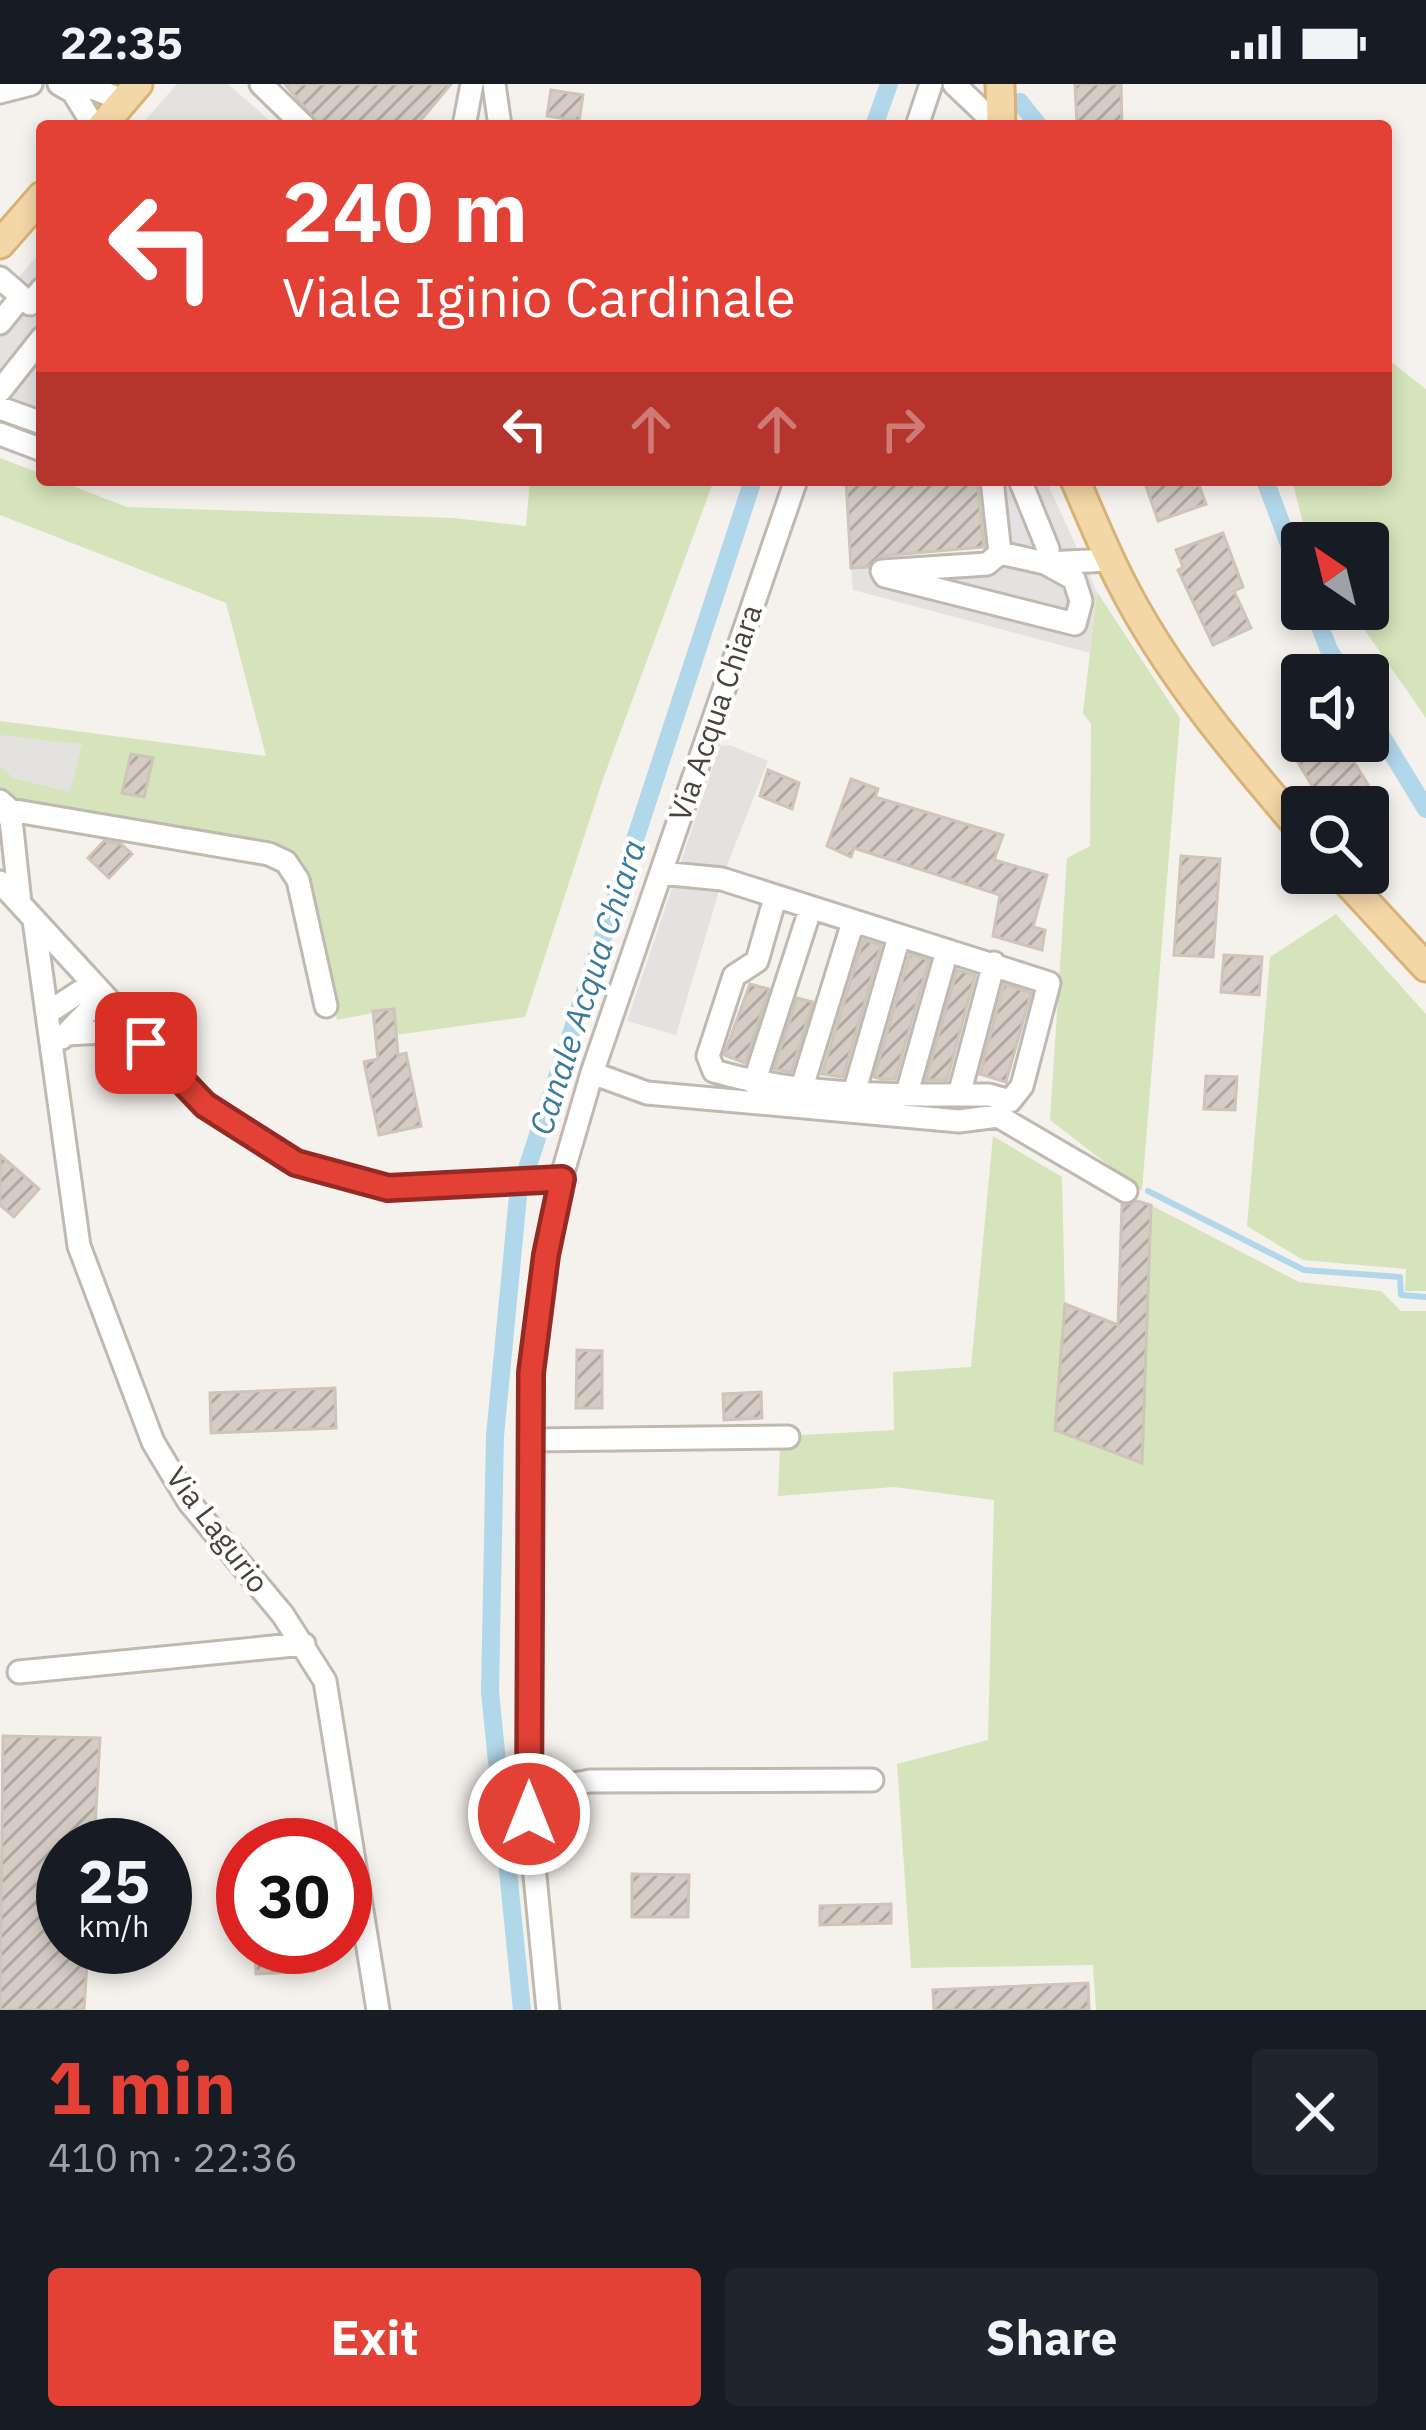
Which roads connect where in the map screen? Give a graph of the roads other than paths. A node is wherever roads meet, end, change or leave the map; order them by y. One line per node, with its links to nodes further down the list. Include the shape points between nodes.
1 (31, 84): 9 (street)
2 (58, 84): 11 (street)
3 (82, 84): 10 (street)
4 (261, 84): 13 (street)
5 (472, 84): 14 (street)
6 (494, 84): 15 (street)
7 (941, 85): 16 (street); 17 (street)
8 (1000, 89): 18 (main road)
9 (0, 92)
10 (132, 92): 12 (main road)
11 (94, 120)
12 (104, 120)
13 (297, 120)
14 (465, 120)
15 (499, 120)
16 (921, 120)
17 (991, 120)
18 (999, 120)
19 (36, 203): 20 (main road)
20 (0, 244)
21 (0, 278): 22 (street)
22 (34, 303): 23 (street)
23 (0, 323)
24 (36, 346): 25 (street)
25 (0, 391)
26 (0, 408): 27 (street)
27 (36, 414)
28 (0, 434): 29 (street)
29 (36, 448)
30 (794, 486): 40 (street, Via Acqua Chiara)
31 (993, 486): 34 (street)
32 (1022, 486): 36 (street, via 1048,549)
33 (1078, 486): 35 (main road)
34 (1000, 553): 36 (street); 36 (street, via 987,564 882,571 1075,624 1082,601 1075,580)
35 (1111, 560): 36 (street); 37 (main road, via 1193,696)
36 (1045, 563)
37 (1281, 805)
38 (3, 808): 39 (street, Via Lagurio); 52 (street, Via Lagurio, via 286,862 298,880)
39 (6, 839): 45 (street, Via Lagurio)
40 (661, 873): 43 (street, via 722,880); 56 (street, Via Acqua Chiara)
41 (0, 882): 45 (street)
42 (1358, 894): 50 (main road)
43 (776, 898): 44 (street); 57 (street, via 757,961 734,976 708,1056 714,1072)
44 (810, 910): 46 (street); 57 (street)
45 (27, 912): 51 (street); 53 (street, Via Lagurio)
46 (853, 922): 47 (street); 58 (street)
47 (899, 937): 48 (street); 59 (street)
48 (947, 951): 49 (street); 60 (street)
49 (994, 963): 61 (street); 61 (street, via 1049,983 1033,1045 1010,1101)
50 (1426, 967)
51 (98, 989): 53 (street); 54 (street); 55 (street)
52 (326, 1006)
53 (49, 1012): 54 (street, Via Lagurio)
54 (60, 1041): 55 (street, via 105,1032); 66 (street, Via Lagurio, via 66,1174 79,1246 153,1442 189,1502)
55 (146, 1043): 62 (street, via 205,1105 296,1163 388,1188)
56 (592, 1072): 62 (street, Via Acqua Chiara); 63 (street, via 647,1093 958,1120 998,1116)
57 (754, 1083): 58 (street)
58 (802, 1087): 59 (street)
59 (854, 1093): 60 (street)
60 (907, 1093): 61 (street)
61 (959, 1095)
62 (552, 1180): 65 (street, Via Acqua Chiara)
63 (1126, 1191)
64 (788, 1437): 65 (street)
65 (531, 1440): 69 (street, Via Acqua Chiara)
66 (304, 1644): 67 (street); 70 (street, Via Lagurio, via 326,1681)
67 (19, 1672)
68 (872, 1780): 69 (street, via 590,1781 574,1784 566,1814)
69 (529, 1814): 71 (street, Via Acqua Chiara)
70 (378, 2010)
71 (548, 2010)

